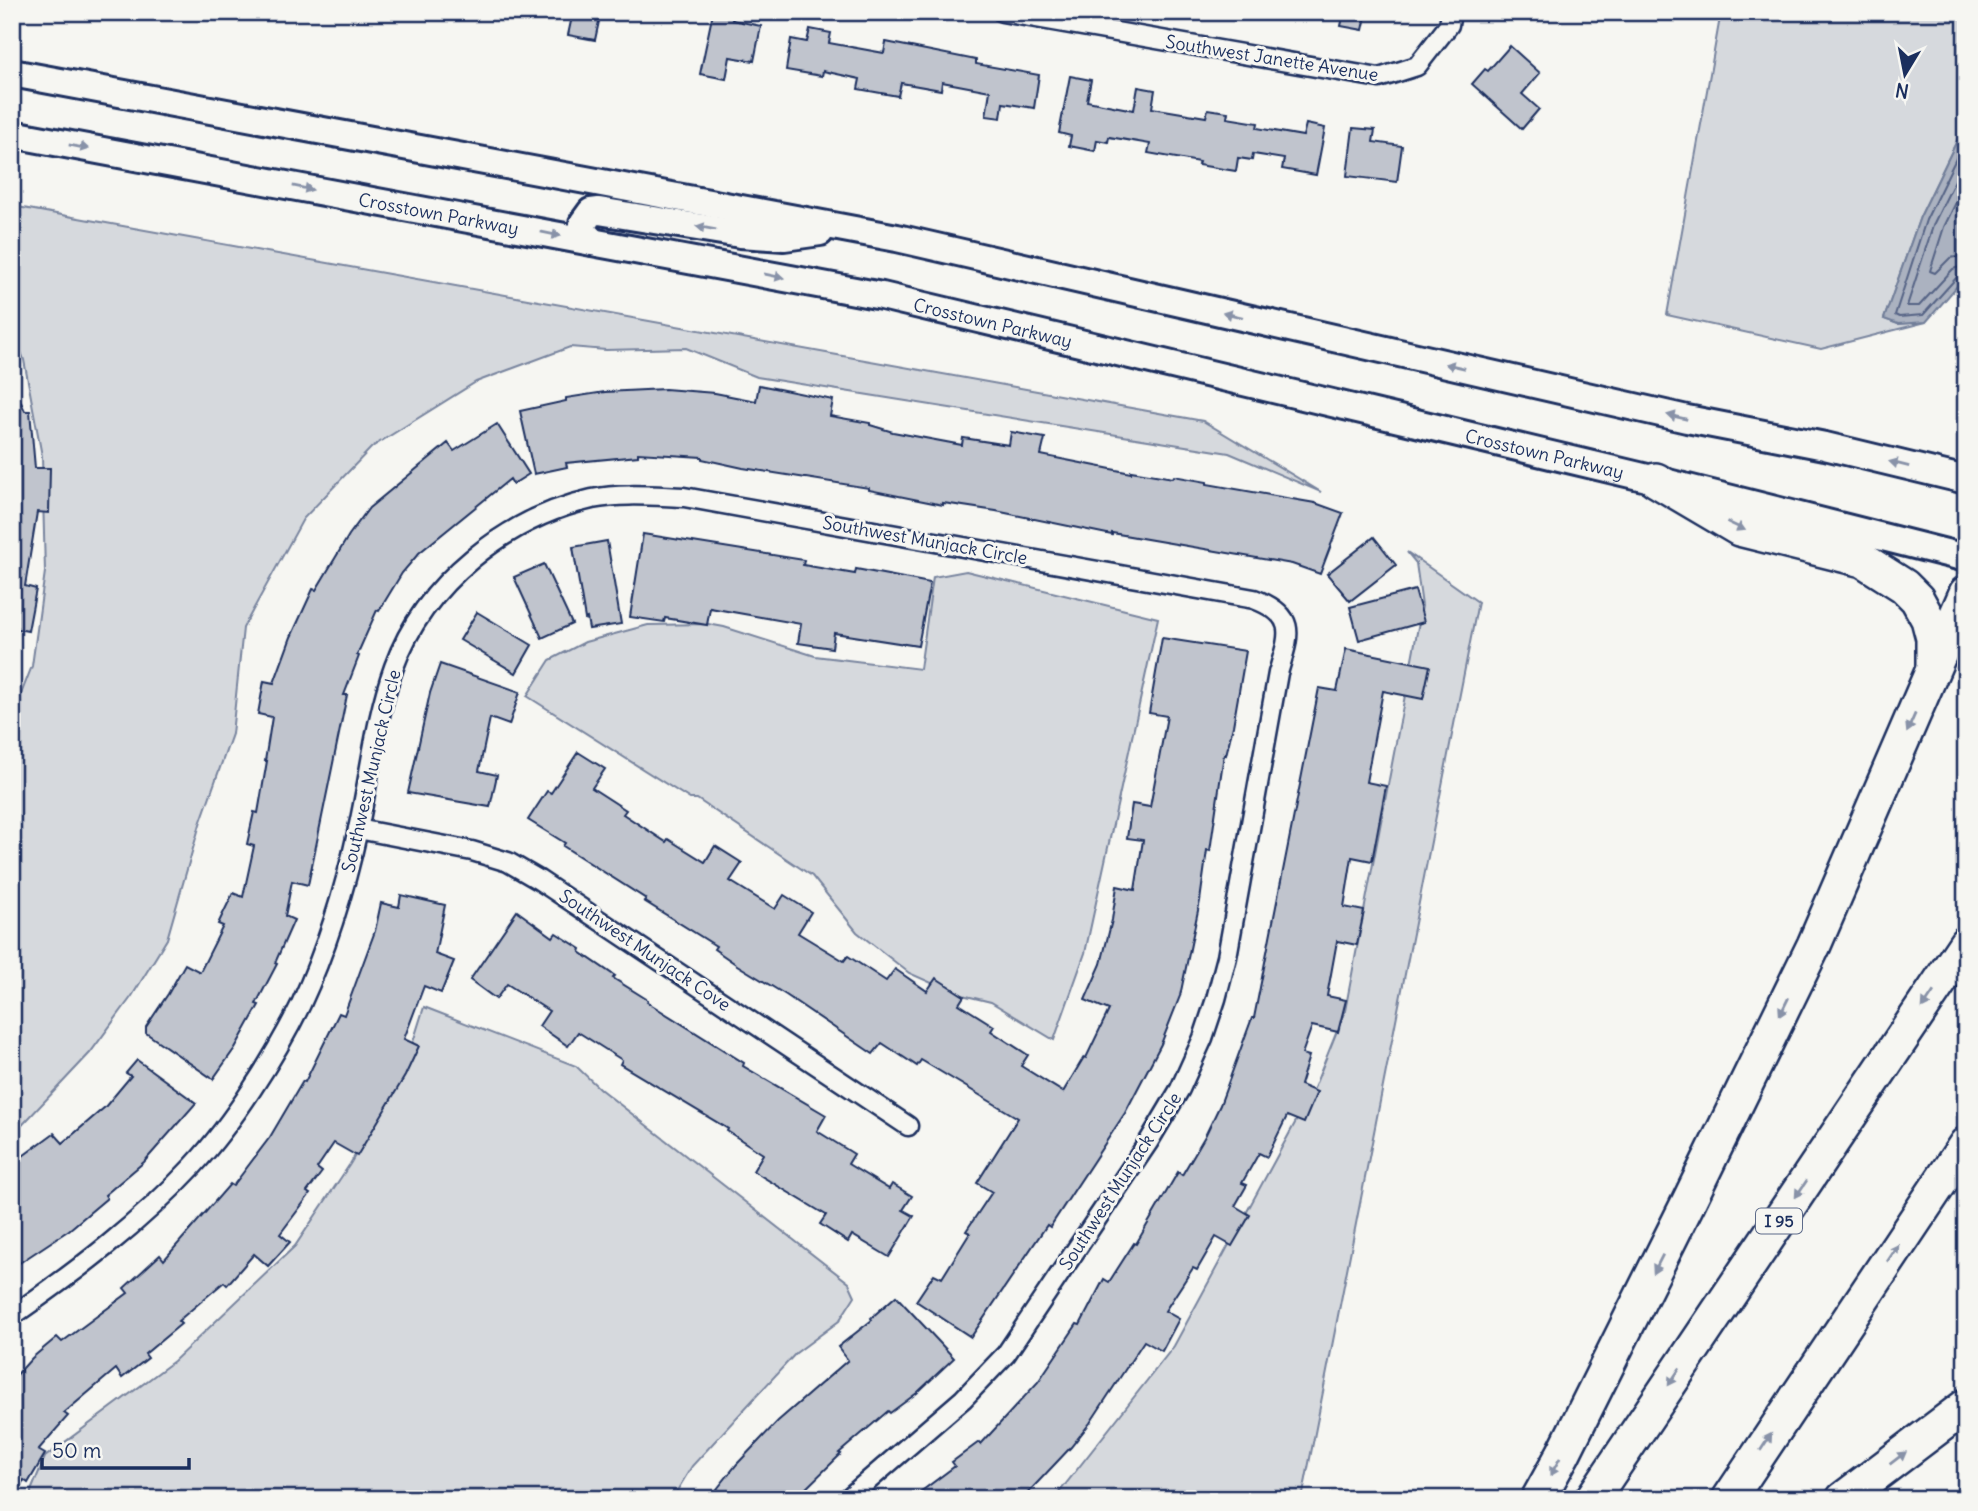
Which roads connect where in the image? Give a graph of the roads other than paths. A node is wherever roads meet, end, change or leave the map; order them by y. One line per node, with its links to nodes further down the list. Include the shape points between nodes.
1 (1002, 12): 2 (street, Southwest Janette Avenue, via 1379,78 1417,66 1449,25)
2 (1451, 12)
3 (12, 73): 5 (main road)
4 (12, 134): 6 (main road, Crosstown Parkway, one-way to 6)
5 (846, 229): 6 (main road, one-way to 6, via 784,237 740,234 598,211 591,212 583,223 583,232); 8 (main road, one-way to 5)
6 (593, 242): 7 (main road, Crosstown Parkway, one-way to 7, via 882,296)
7 (1656, 480): 9 (main road, Crosstown Parkway); 11 (highway, one-way to 11, via 1739,529 1863,560 1904,586 1928,620)
8 (1966, 480)
9 (1966, 558)
10 (1966, 593): 11 (highway)
11 (1933, 672): 19 (highway, one-way to 19, via 1814,946)
12 (358, 829): 14 (street, Southwest Munjack Cove, via 508,862); 16 (street, Southwest Munjack Circle, via 323,953 278,1046 234,1114 195,1165 138,1221); 18 (street, Southwest Munjack Circle, via 394,665 435,596 503,535 546,513 594,499 684,497 1254,598 1282,617 1289,633 1227,957 1203,1038 1180,1089 1006,1354 946,1415)
13 (1966, 943): 20 (highway, I 95, one-way to 20)
14 (908, 1126)
15 (1966, 1144): 21 (highway, one-way to 15)
16 (12, 1316)
17 (1966, 1406): 22 (highway, one-way to 17)
18 (847, 1499)
19 (1538, 1499)
20 (1592, 1499)
21 (1729, 1499)
22 (1843, 1499)

